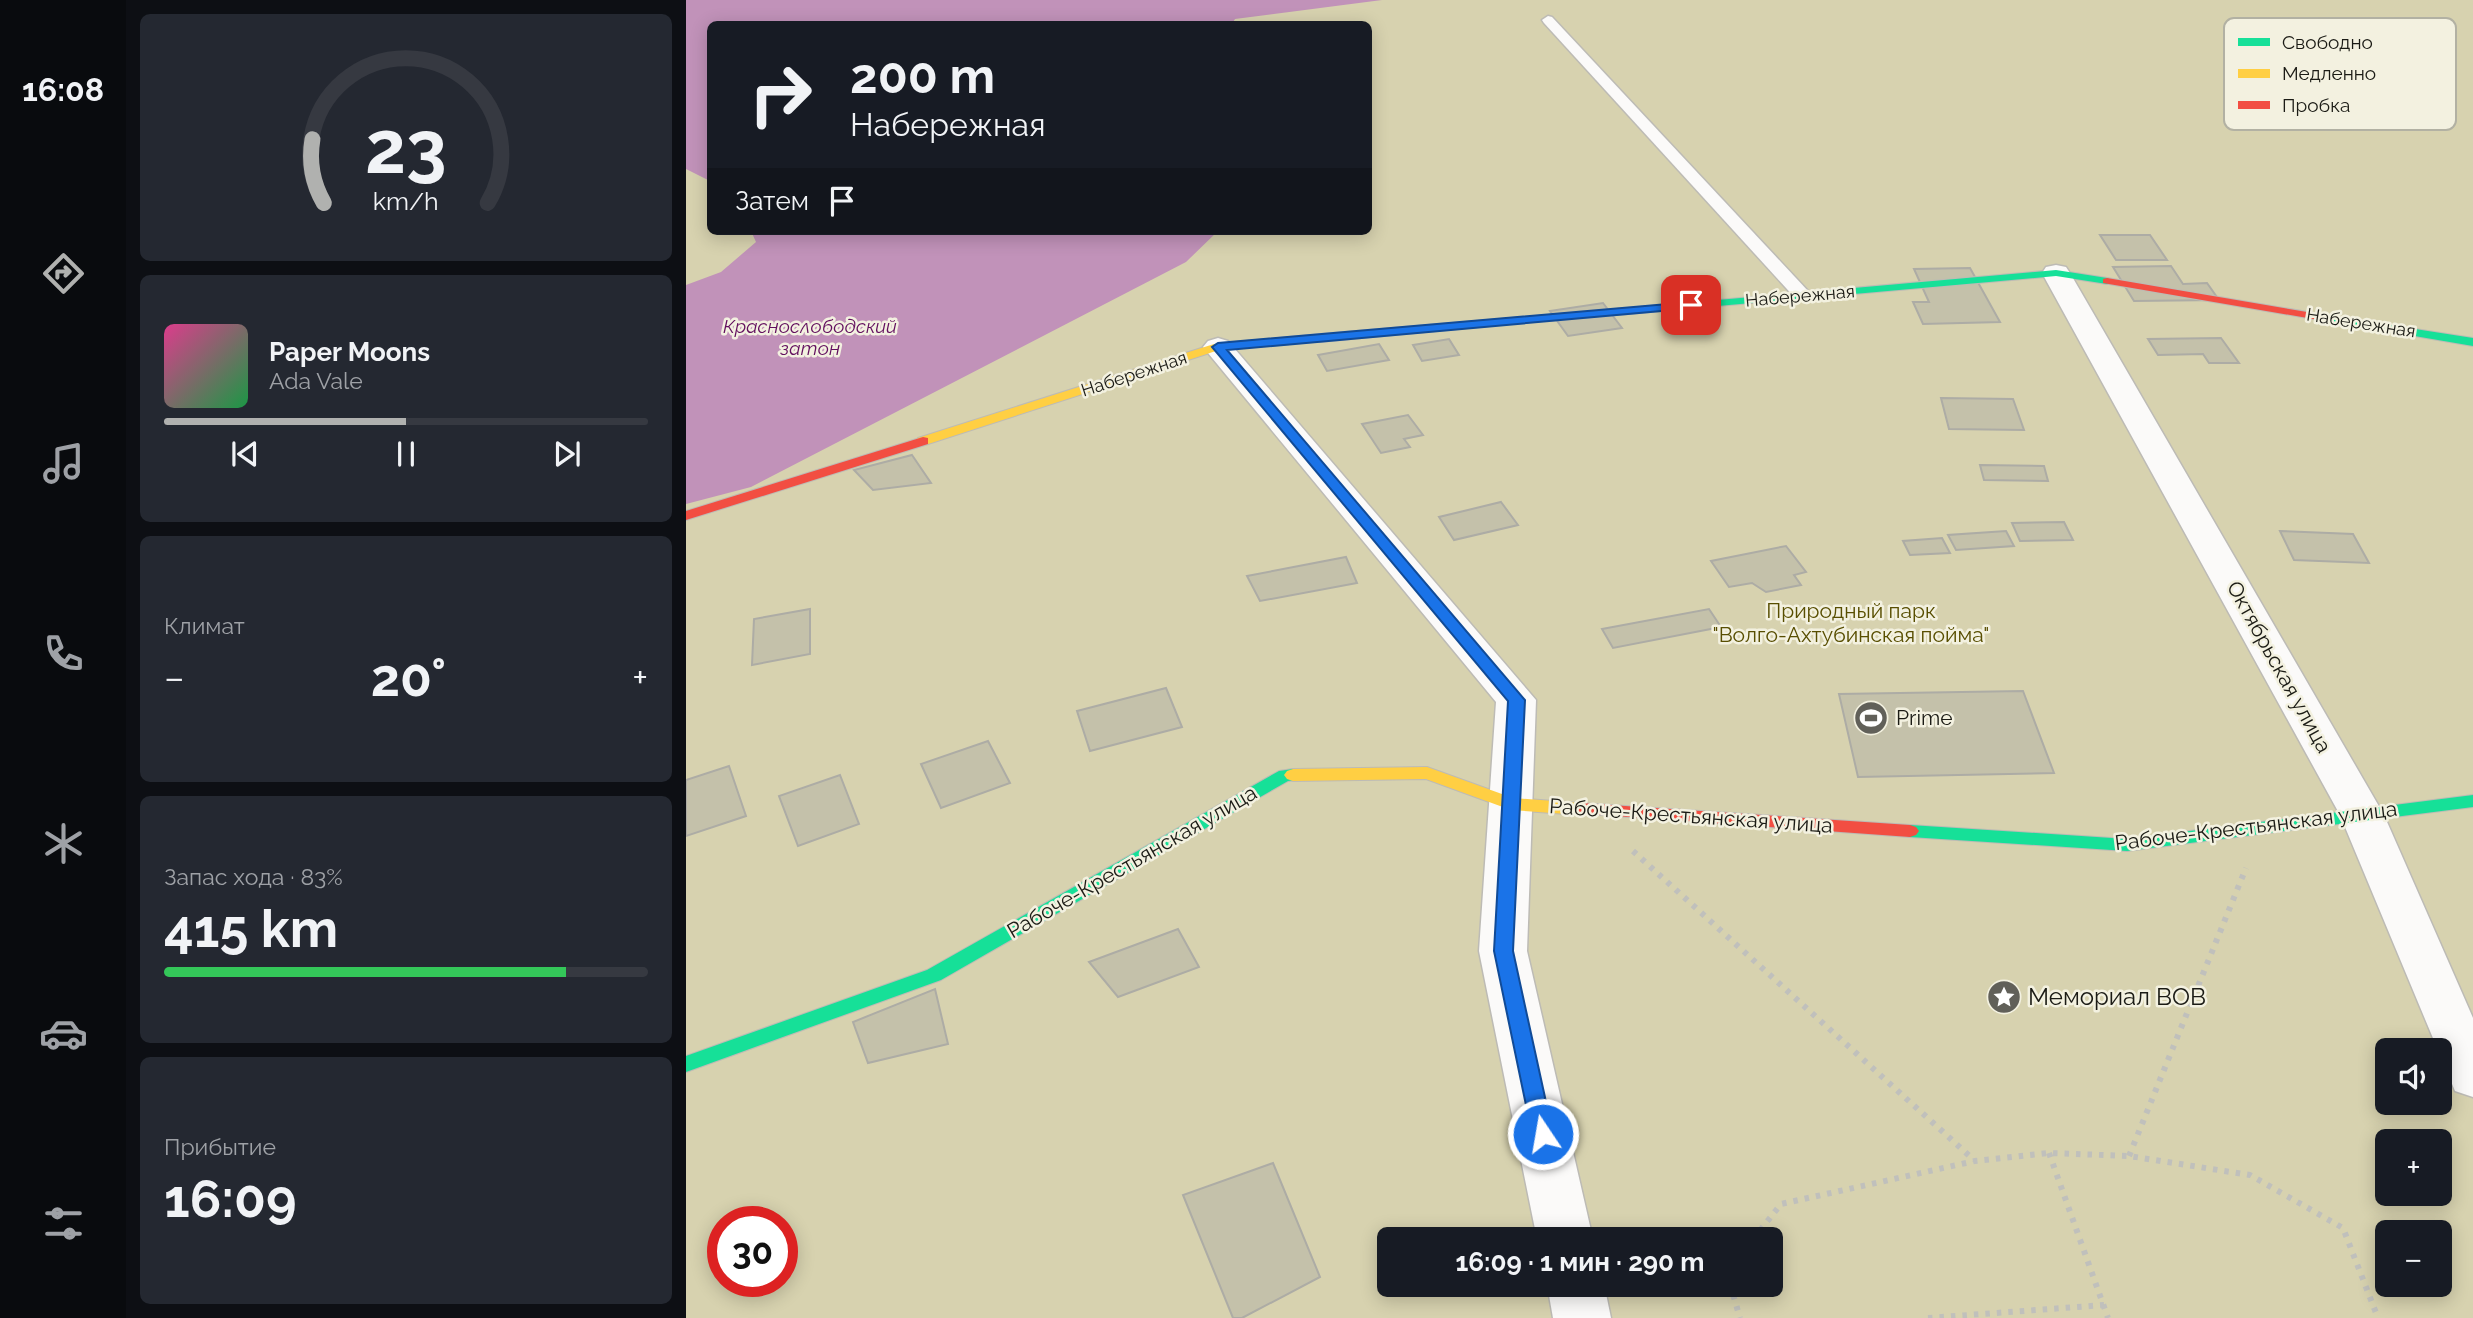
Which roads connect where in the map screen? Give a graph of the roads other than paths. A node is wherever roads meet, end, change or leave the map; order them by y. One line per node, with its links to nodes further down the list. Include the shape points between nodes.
1 (1548, 20): 3 (lane)
2 (2056, 273): 3 (street, Набережная); 4 (street, Набережная); 9 (street, Октябрьская улица)
3 (1802, 296): 5 (street, Набережная)
4 (2473, 342)
5 (1218, 347): 6 (street, Набережная); 8 (street, via 1516,700)
6 (686, 516)
7 (2473, 801): 9 (street, Рабоче-Крестьянская улица)
8 (1511, 804): 9 (street, Рабоче-Крестьянская улица, via 2127,845); 10 (street, Рабоче-Крестьянская улица, via 1427,773 1285,775 934,975); 12 (street, via 1503,951)
9 (2362, 815): 11 (street, Октябрьская улица)
10 (686, 1064)
11 (2473, 1076)
12 (1562, 1227)
13 (1578, 1297): 14 (street)
14 (1582, 1318)

